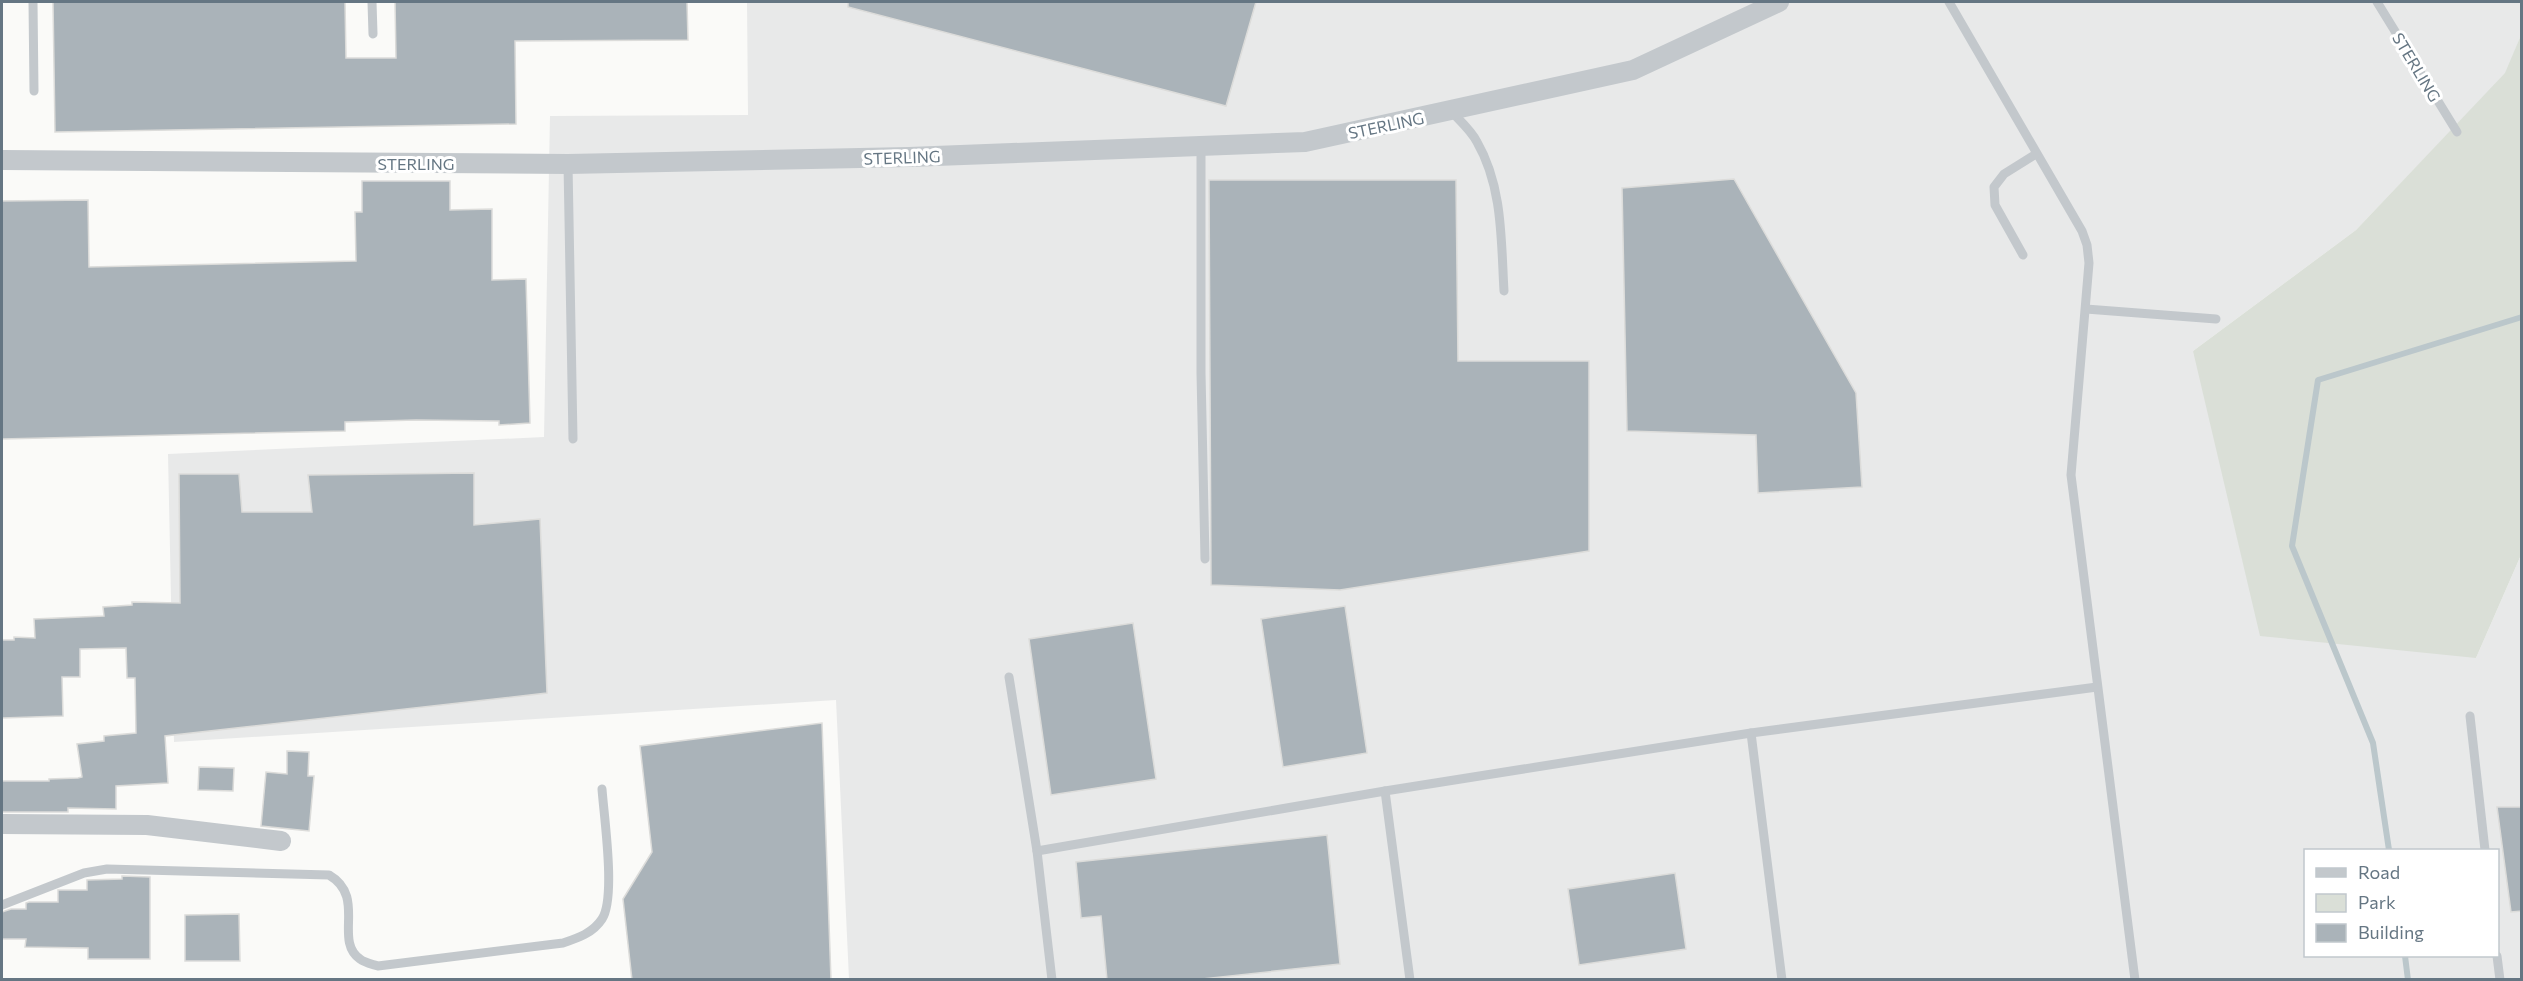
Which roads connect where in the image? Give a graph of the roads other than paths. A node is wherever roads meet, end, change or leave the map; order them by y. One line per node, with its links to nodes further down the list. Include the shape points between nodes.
1 (33, 2): 7 (lane)
2 (372, 2): 6 (lane)
3 (1779, 2): 8 (street, STERLING, via 1633,70)
4 (1949, 2): 11 (lane)
5 (2378, 2): 9 (lane, STERLING)
6 (373, 34)
7 (34, 91)
8 (1450, 111): 10 (street, STERLING, via 1305,142); 15 (lane, via 1476,139 1487,160 1500,220)
9 (2457, 132)
10 (1201, 146): 13 (street, STERLING); 19 (lane)
11 (2036, 154): 14 (lane, via 2004,174 1994,187 1995,205); 16 (lane, via 2087,245 2090,263)
12 (2, 160): 13 (street, STERLING)
13 (568, 164): 18 (lane)
14 (2023, 255)
15 (1504, 291)
16 (2086, 309): 17 (lane); 21 (lane, via 2071,475)
17 (2216, 319)
18 (573, 440)
19 (1205, 559)
20 (1009, 677): 29 (lane)
21 (2097, 687): 23 (lane); 35 (lane)
22 (2470, 716): 28 (lane)
23 (1751, 733): 25 (lane); 34 (lane)
24 (602, 789): 30 (lane, via 610,900 602,919 588,934 563,943 378,966 360,960 350,949 347,892 340,881 329,875 107,869 84,873)
25 (1385, 791): 29 (lane); 33 (lane)
26 (2, 824): 27 (street, via 147,825)
27 (281, 841)
28 (2485, 849)
29 (1037, 851): 32 (lane)
30 (2, 905)
31 (2497, 957): 36 (lane)
32 (1052, 980)
33 (1410, 980)
34 (1782, 980)
35 (2135, 980)
36 (2500, 980)

